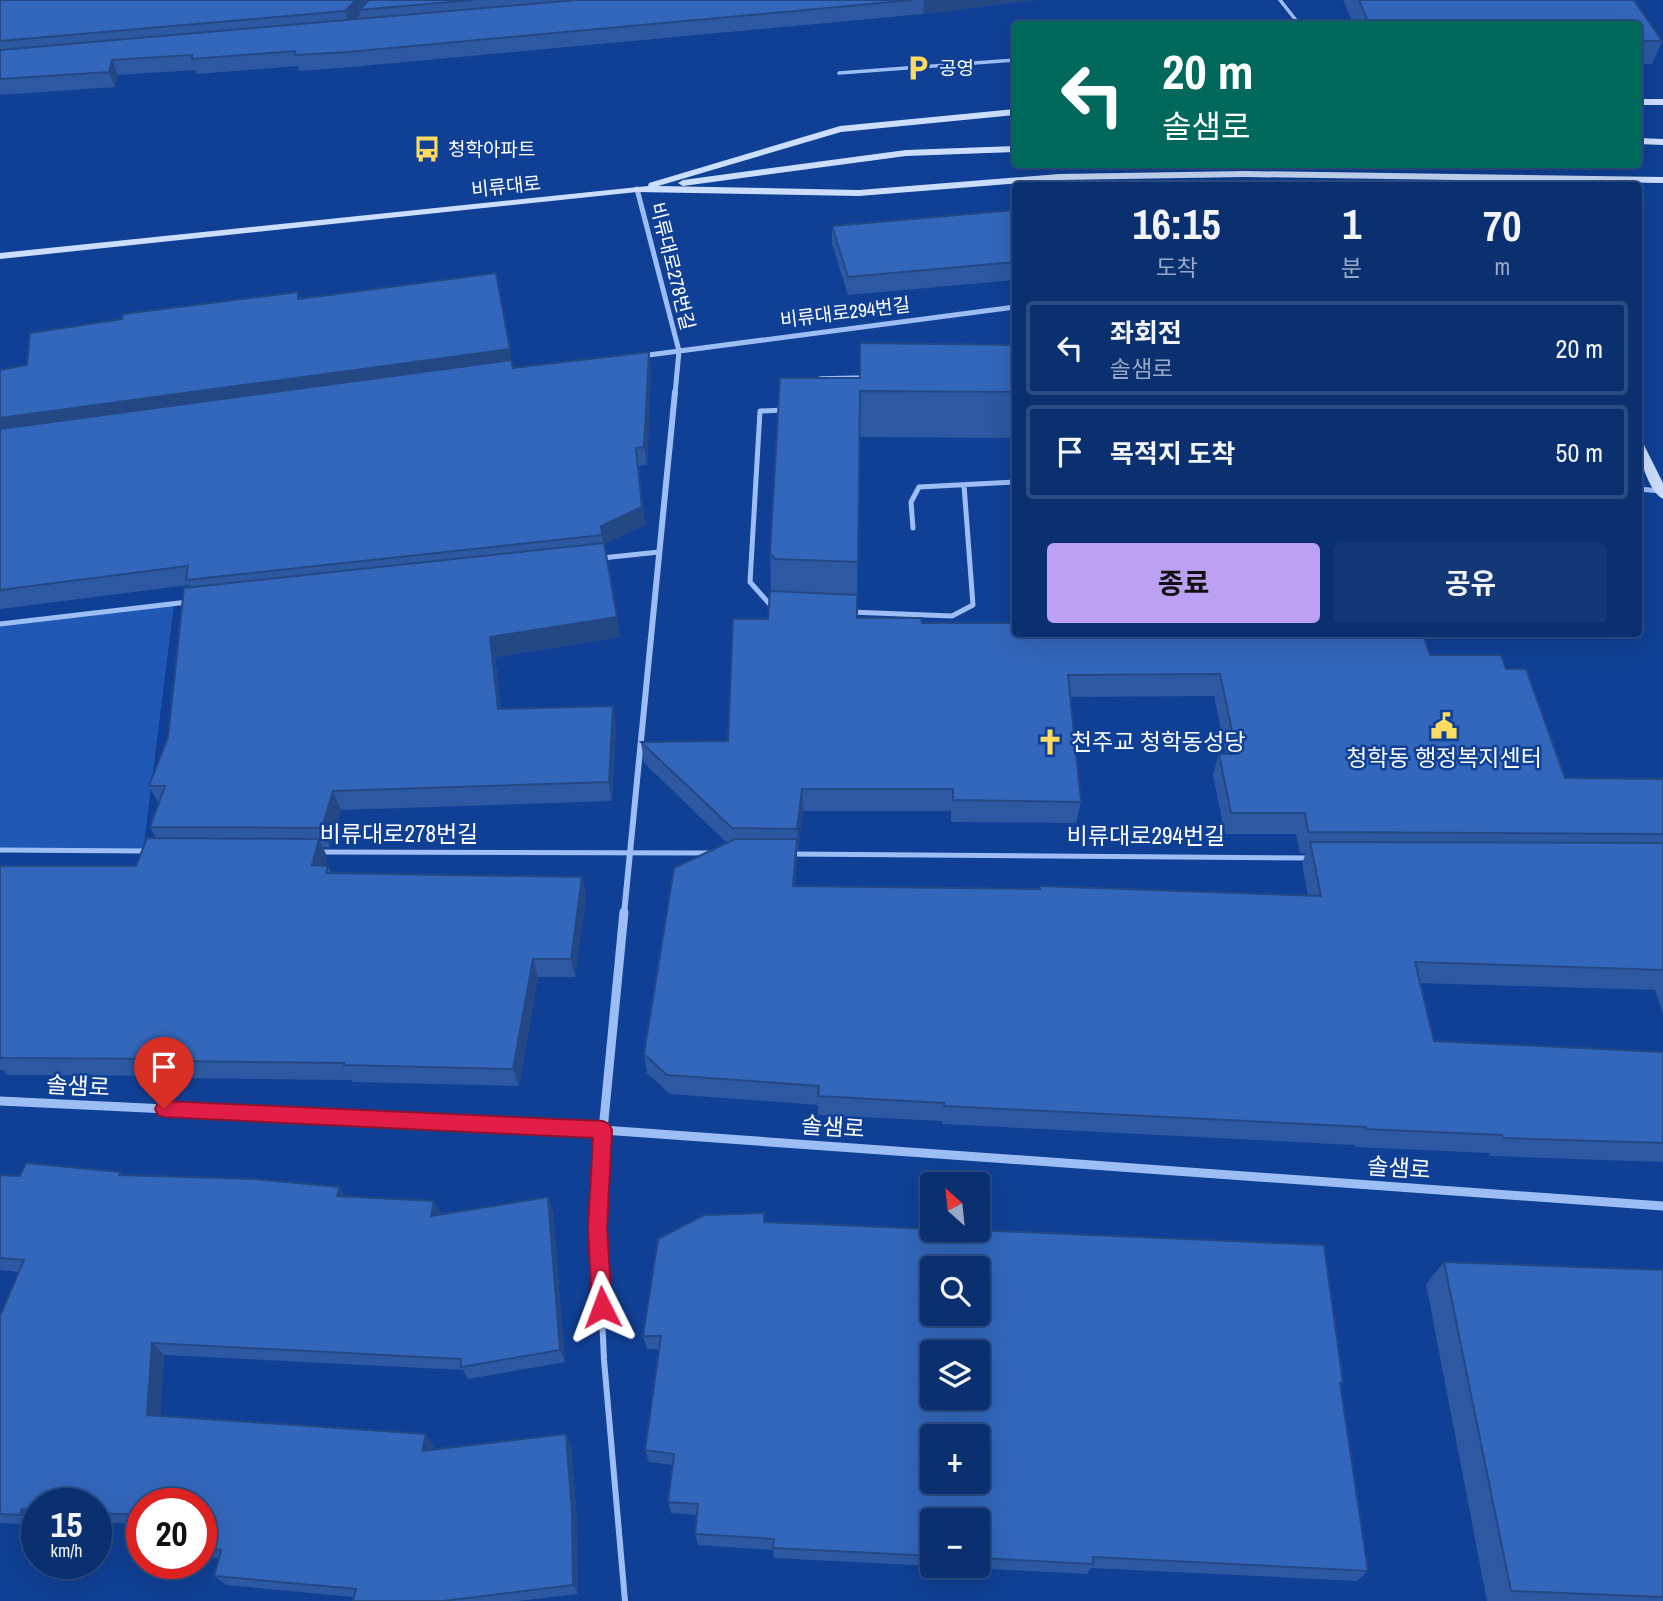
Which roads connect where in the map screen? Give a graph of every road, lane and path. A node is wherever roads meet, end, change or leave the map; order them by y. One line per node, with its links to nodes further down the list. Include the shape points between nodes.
1 (1280, 0): 2 (lane)
2 (1297, 21)
3 (1012, 60): 4 (lane)
4 (839, 73)
5 (1642, 102): 6 (main road)
6 (1663, 102)
7 (1012, 112): 13 (main road, via 840,129)
8 (1642, 141): 9 (main road)
9 (1663, 142)
10 (1012, 149): 13 (main road, 비류대로, via 906,153)
11 (1663, 180): 12 (main road)
12 (1506, 182): 13 (main road, via 1245,174 1059,177 859,193)
13 (637, 189): 14 (main road, 비류대로); 16 (street, 비류대로278번길)
14 (0, 256)
15 (1012, 307): 16 (street, 비류대로294번길)
16 (679, 351): 17 (street, 비류대로278번길); 27 (street, 비류대로278번길)
17 (638, 356)
18 (876, 377): 19 (lane, via 820,378)
19 (817, 388)
20 (797, 409): 30 (lane, via 760,411 750,582 774,609)
21 (1642, 452): 25 (main road)
22 (1012, 482): 23 (lane)
23 (964, 485): 26 (lane, via 919,487 911,502); 31 (lane, via 973,605 952,616)
24 (1642, 490): 25 (lane)
25 (1662, 493)
26 (913, 528)
27 (659, 552): 28 (lane); 36 (street, 비류대로278번길)
28 (590, 560)
29 (201, 601): 32 (lane)
30 (788, 609)
31 (842, 611)
32 (0, 624)
33 (0, 850): 34 (lane)
34 (157, 851)
35 (310, 852): 36 (lane, 비류대로278번길)
36 (629, 852): 37 (lane); 41 (street, 비류대로278번길)
37 (724, 854)
38 (779, 854): 39 (lane, 비류대로294번길)
39 (1319, 858)
40 (0, 1101): 41 (street, 솔샘로)
41 (603, 1130): 42 (street, 솔샘로); 43 (lane, via 599,1255)
42 (1663, 1206)
43 (625, 1601)

